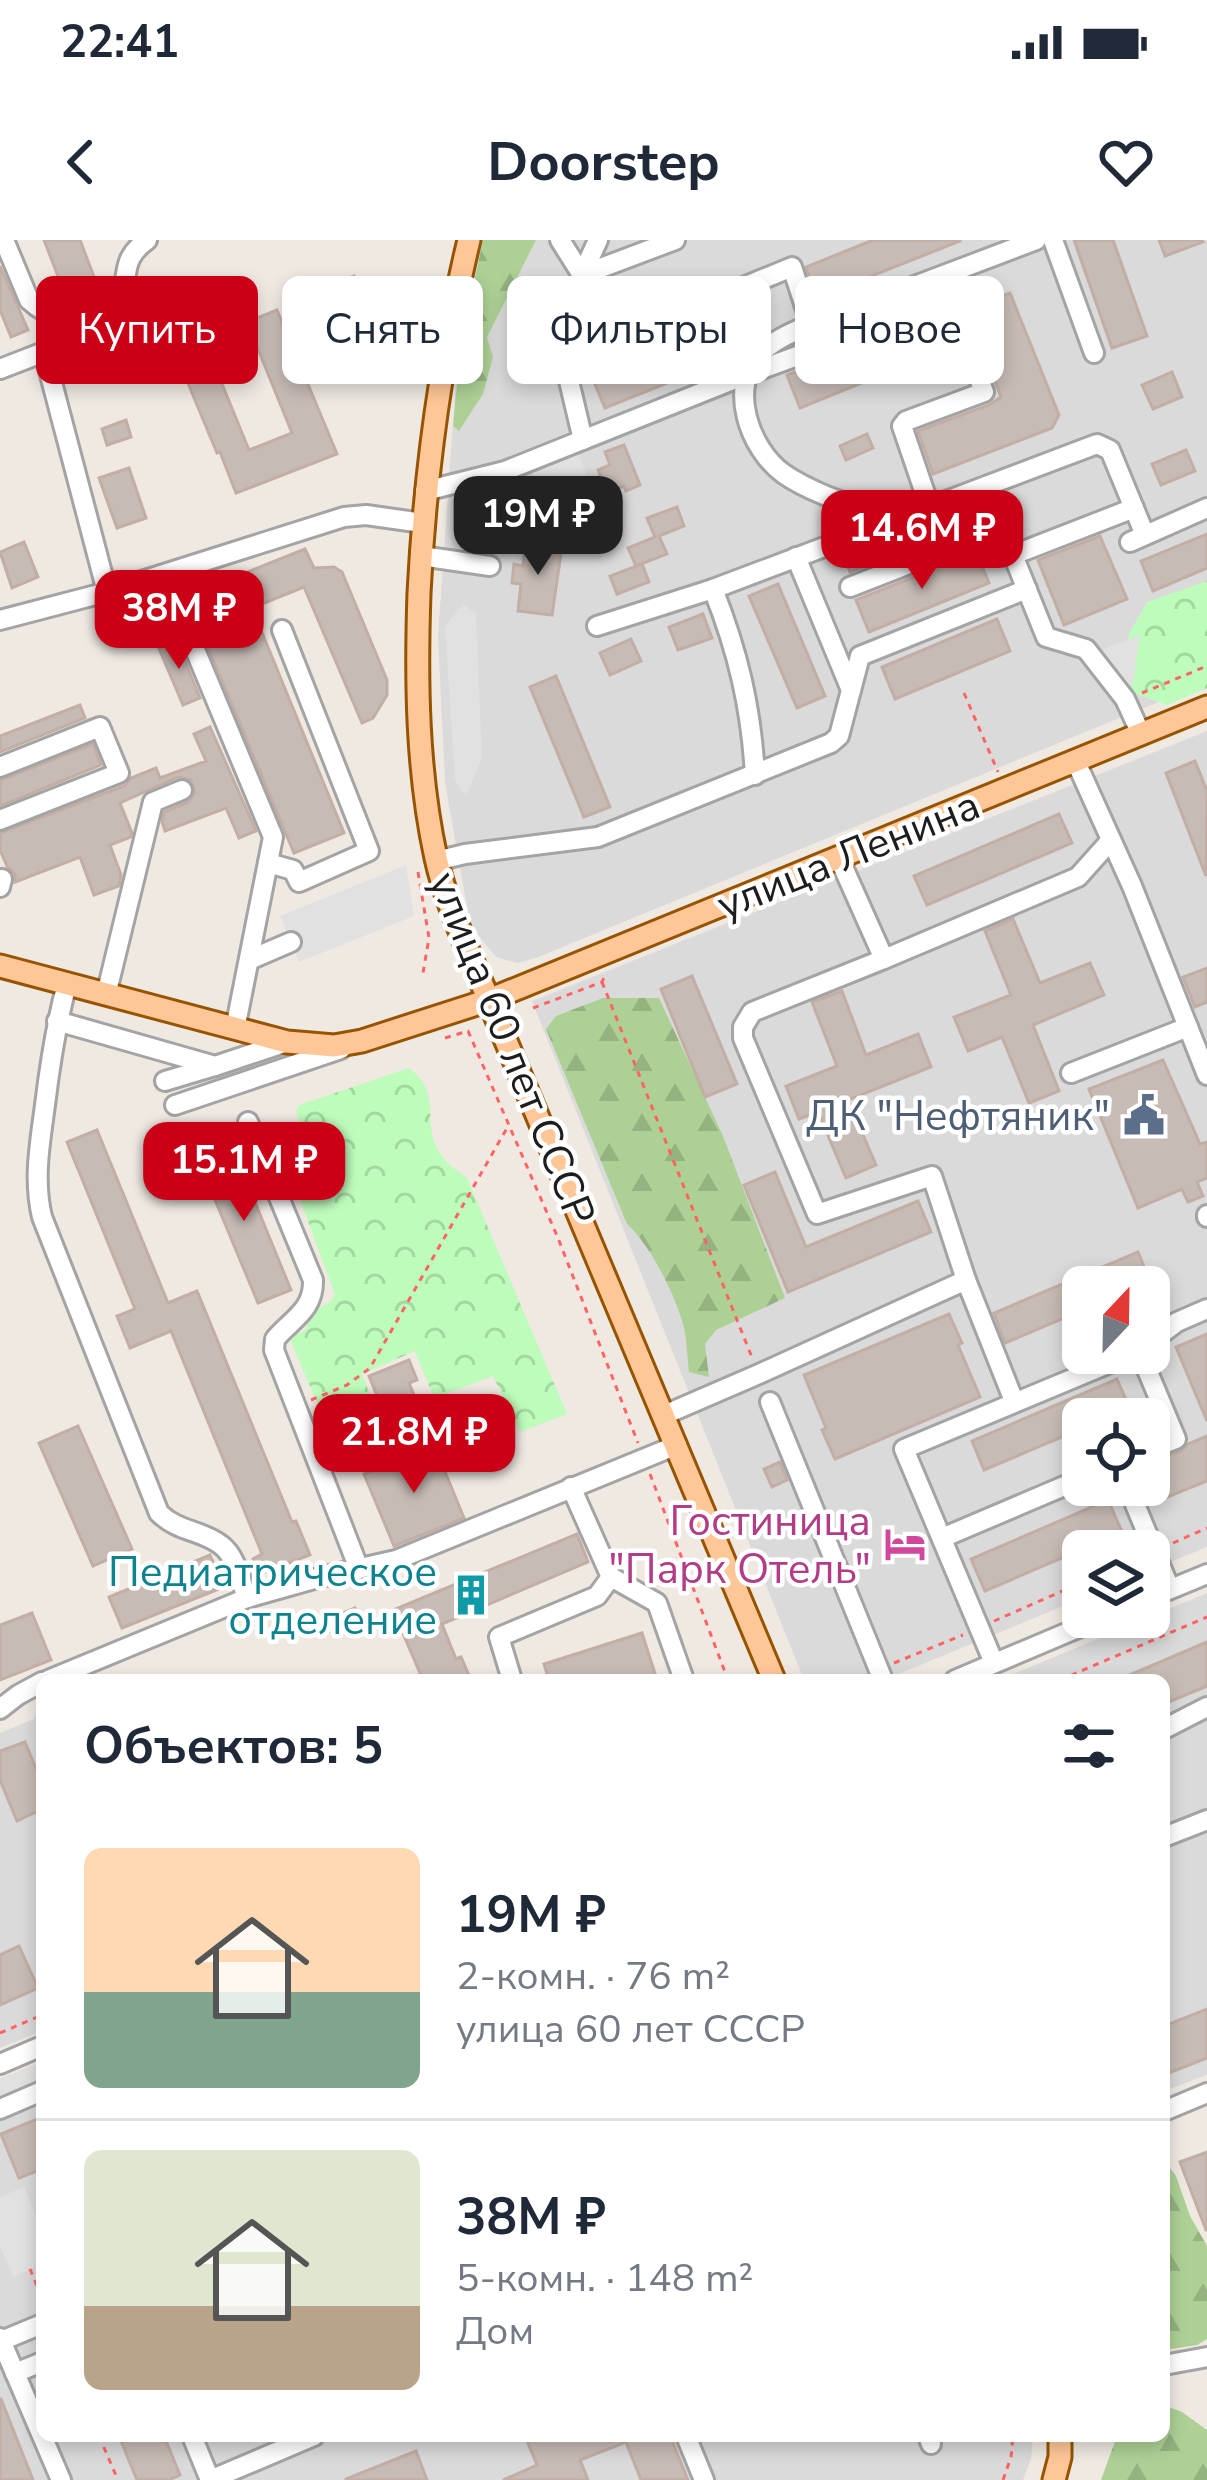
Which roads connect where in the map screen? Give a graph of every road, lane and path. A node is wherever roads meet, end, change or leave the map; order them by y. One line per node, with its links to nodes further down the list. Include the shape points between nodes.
1 (4, 240): 2 (street, via 29,300 67,319 116,300 129,258)
2 (147, 240)
3 (469, 240): 22 (main road, улица 60 лет СССР)
4 (560, 240): 9 (street)
5 (598, 240): 9 (street)
6 (675, 240): 9 (street)
7 (1036, 240): 12 (street)
8 (1054, 240): 14 (street)
9 (582, 275)
10 (770, 276): 11 (street, via 792,267)
11 (795, 276)
12 (942, 276)
13 (0, 344): 16 (street)
14 (1094, 353)
15 (771, 366): 23 (street, via 950,300 984,392 902,426)
16 (5, 367): 36 (street, via 44,352)
17 (570, 384): 20 (street)
18 (723, 384): 20 (street)
19 (747, 384): 26 (street, via 751,432 767,460 798,482)
20 (584, 440): 22 (street)
21 (979, 490): 23 (street); 24 (street, via 1097,444 1110,450); 28 (street)
22 (425, 491): 27 (main road, улица 60 лет СССР)
23 (930, 508): 26 (street)
24 (1134, 508): 25 (street, via 1137,538); 29 (street)
25 (1207, 508)
26 (895, 521): 31 (street)
27 (423, 524): 30 (main road, улица 60 лет СССР); 36 (street, via 344,517)
28 (1001, 528): 29 (street); 33 (street)
29 (1013, 555): 35 (street)
30 (421, 556): 32 (street); 56 (main road, улица 60 лет СССР, via 416,667)
31 (796, 557): 34 (street); 42 (street)
32 (490, 566)
33 (850, 587)
34 (713, 589): 38 (street); 49 (street, via 734,642)
35 (1027, 589): 42 (street, via 860,656); 44 (street, via 1046,637 1087,650)
36 (107, 592): 37 (street)
37 (0, 620)
38 (597, 626)
39 (187, 628): 55 (street, via 274,837)
40 (282, 630): 55 (street, via 369,850 299,882 293,870)
41 (1207, 666): 44 (path)
42 (850, 690): 49 (street, via 831,743)
43 (964, 693): 51 (path)
44 (1125, 699): 46 (street)
45 (1207, 707): 46 (main road, улица Ленина)
46 (1141, 734): 47 (main road, улица Ленина)
47 (1076, 762): 51 (main road, улица Ленина); 53 (street)
48 (0, 767): 52 (street, via 100,727 119,773)
49 (755, 775): 56 (street, via 598,838 465,854)
50 (182, 790): 63 (street, via 153,802)
51 (1006, 790): 54 (main road, улица Ленина)
52 (0, 820)
53 (1111, 840): 58 (street, via 1078,877); 67 (street)
54 (839, 858): 58 (street); 64 (main road, улица Ленина)
55 (268, 863): 59 (street)
56 (427, 867): 61 (path); 64 (main road, улица 60 лет СССР)
57 (291, 942): 59 (street)
58 (884, 959): 79 (street, via 752,1012 743,1037 817,1214 932,1176)
59 (249, 960): 68 (street)
60 (0, 966): 62 (main road, улица Ленина)
61 (423, 973)
62 (67, 984): 63 (main road, улица Ленина); 66 (street)
63 (106, 994): 68 (main road, улица Ленина)
64 (489, 1000): 71 (main road, улица Ленина); 87 (main road, улица 60 лет СССР)
65 (532, 1008): 82 (path, via 602,982)
66 (57, 1021): 72 (street); 100 (street, via 37,1165 42,1217 159,1513 220,1544)
67 (1188, 1027): 73 (street); 74 (street)
68 (235, 1029): 70 (main road, улица Ленина)
69 (446, 1038): 78 (path, via 468,1031)
70 (287, 1042): 71 (main road, улица Ленина); 72 (street)
71 (362, 1042): 76 (street)
72 (215, 1066): 75 (street)
73 (1071, 1073)
74 (1207, 1075)
75 (165, 1081)
76 (175, 1105)
77 (248, 1123): 86 (street, via 313,1280 301,1316 275,1339)
78 (508, 1126): 86 (path, via 370,1368); 89 (path)
79 (966, 1280): 82 (street); 84 (street)
80 (1207, 1309): 81 (street)
81 (1170, 1327)
82 (759, 1374): 87 (street)
83 (1083, 1374): 84 (street)
84 (1014, 1401): 93 (street, via 904,1449)
85 (770, 1402): 110 (street)
86 (295, 1407): 95 (street)
87 (664, 1415): 88 (main road, улица 60 лет СССР)
88 (676, 1444): 89 (street); 109 (main road, улица 60 лет СССР)
89 (644, 1457): 90 (street); 108 (path)
90 (571, 1487): 95 (street); 97 (street)
91 (1062, 1487): 93 (street)
92 (1207, 1528): 94 (path)
93 (942, 1538): 102 (street)
94 (1170, 1543)
95 (358, 1569): 100 (street)
96 (1207, 1574): 98 (street)
97 (611, 1577): 106 (street, via 597,1596 499,1637); 107 (street, via 657,1603)
98 (1170, 1589)
99 (1062, 1591): 102 (path)
100 (248, 1598): 105 (street)
101 (1207, 1617): 113 (path)
102 (979, 1628): 104 (street); 111 (path)
103 (1062, 1635): 104 (street)
104 (994, 1664): 112 (street)
105 (62, 1674)
106 (510, 1674)
107 (682, 1674)
108 (726, 1674)
109 (772, 1674)
110 (881, 1674)
111 (883, 1674)
112 (970, 1674)
113 (1074, 1674)
114 (36, 1686): 116 (street)
115 (1207, 1707): 117 (street)
116 (0, 1708)
117 (1170, 1726)
118 (1207, 1820): 119 (street)
119 (1170, 1835)
120 (36, 2018): 121 (path)
121 (0, 2033)
122 (36, 2049): 123 (street)
123 (0, 2064)
124 (36, 2093): 126 (street)
125 (1207, 2093): 127 (street)
126 (0, 2108)
127 (1170, 2108)
128 (30, 2270): 129 (path)
129 (36, 2284)
130 (36, 2326): 131 (street)
131 (1, 2339): 134 (street)
132 (1207, 2357): 133 (street)
133 (1170, 2365)
134 (11, 2382): 135 (street)
135 (36, 2431)
136 (42, 2442): 143 (street)
137 (102, 2442): 144 (path)
138 (194, 2442): 145 (street)
139 (300, 2442): 145 (street)
140 (688, 2442): 146 (street)
141 (1012, 2442): 147 (path)
142 (1060, 2442): 148 (main road)
143 (61, 2480)
144 (118, 2480)
145 (210, 2480)
146 (704, 2480)
147 (1003, 2480)
148 (1054, 2480)

